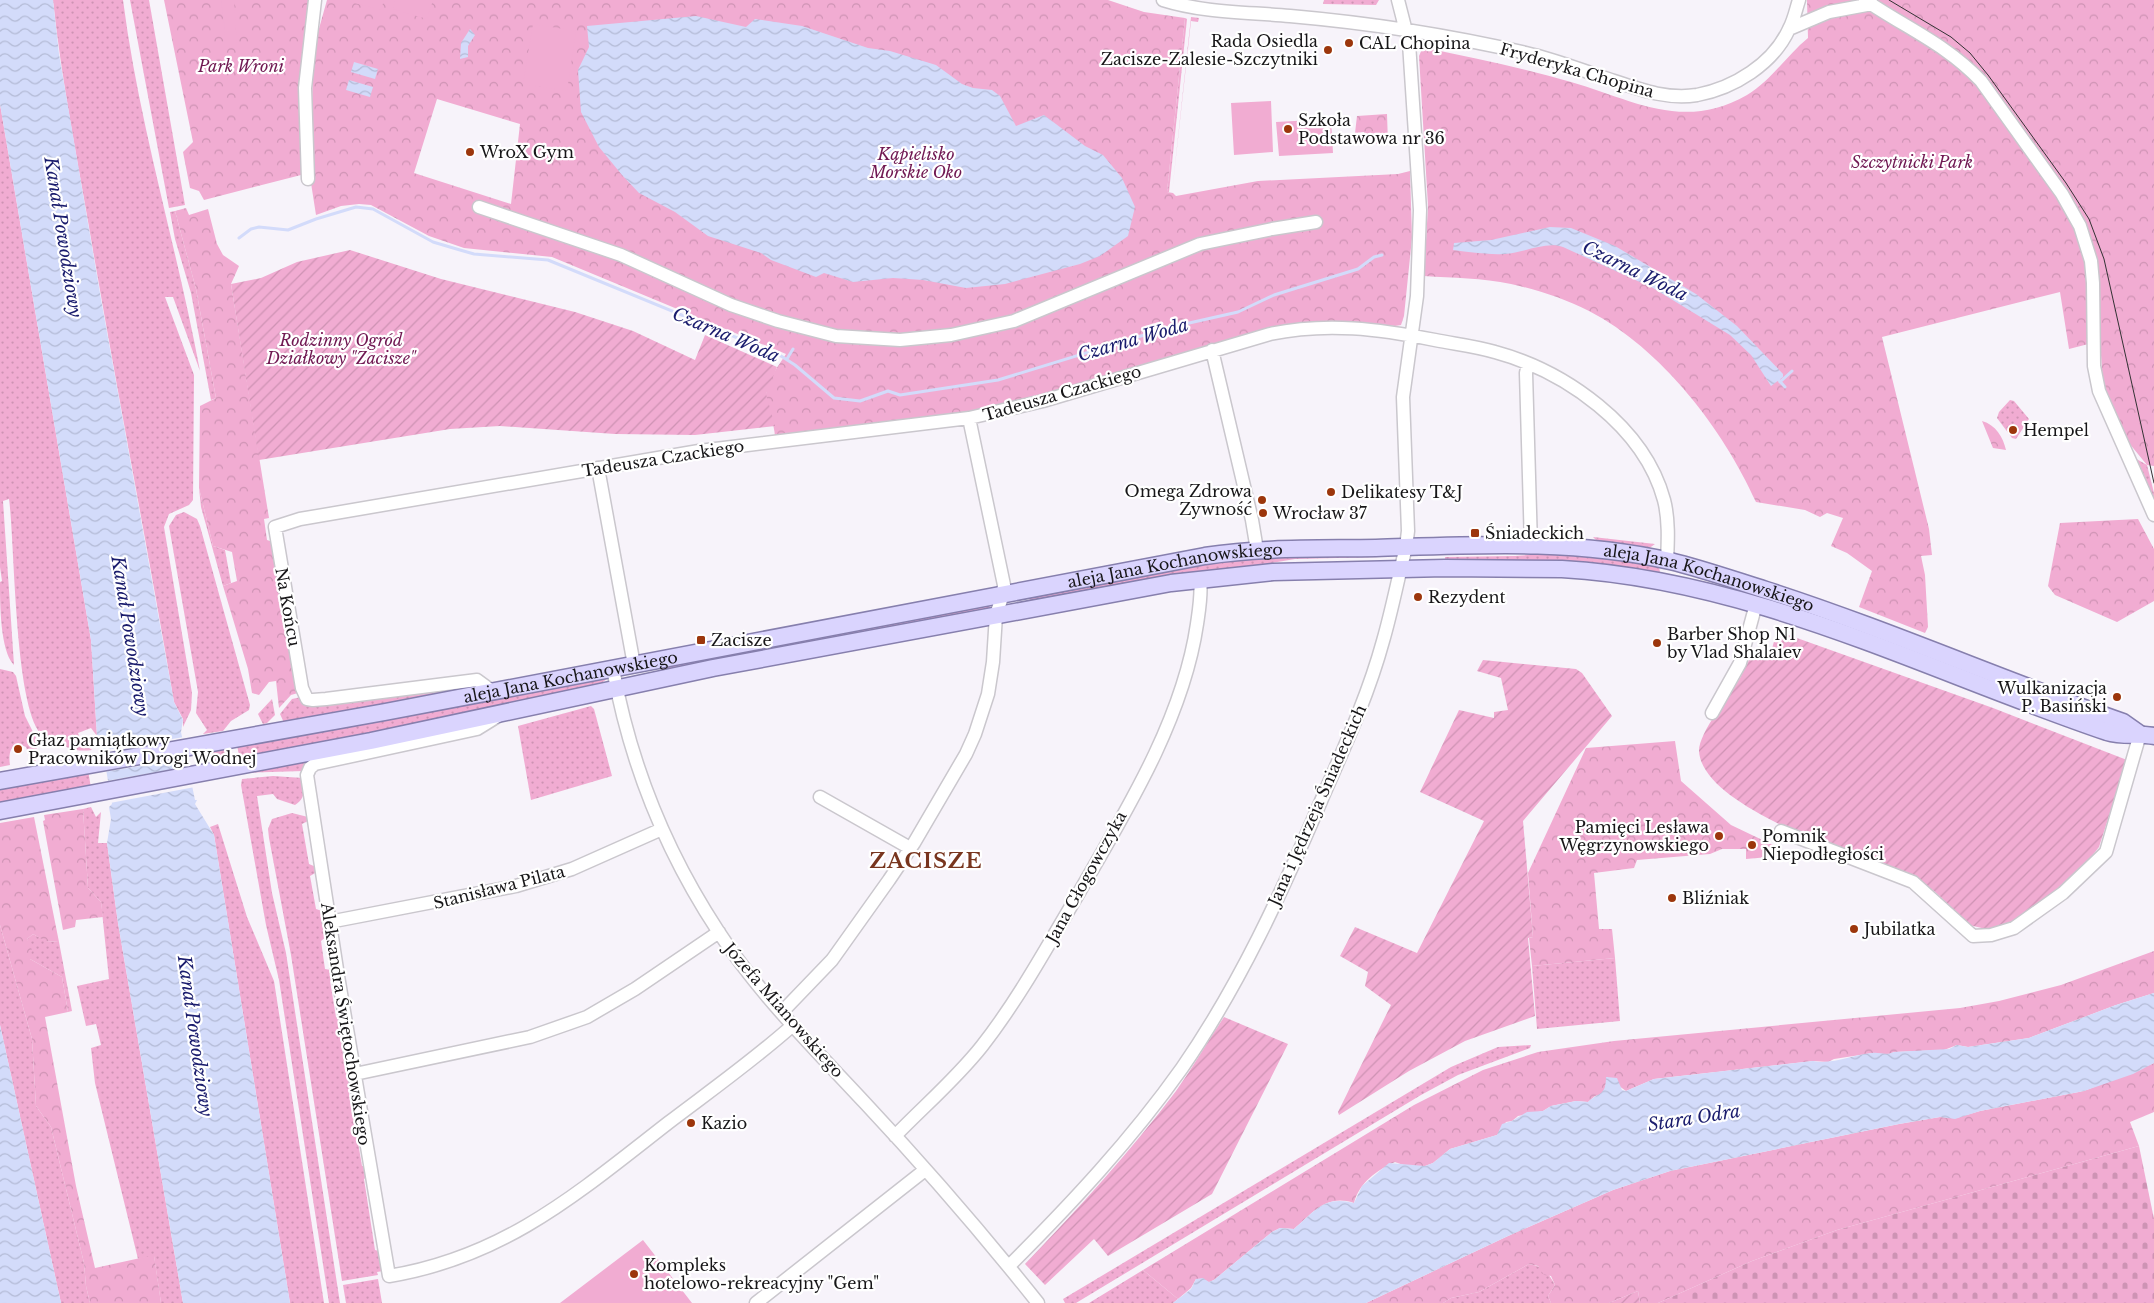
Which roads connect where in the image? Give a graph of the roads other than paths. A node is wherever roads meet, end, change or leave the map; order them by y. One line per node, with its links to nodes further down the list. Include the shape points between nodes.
1 (315, 0): 8 (street, via 305,88)
2 (1163, 0): 7 (street, Fryderyka Chopina, via 1208,10 1291,16)
3 (1398, 0): 7 (street)
4 (1799, 0): 6 (street, Fryderyka Chopina)
5 (1869, 2): 6 (street, Fryderyka Chopina, via 1829,12); 16 (street, via 1936,42 1966,65 1981,81 2073,212 2086,240 2091,261 2094,366 2099,391)
6 (1789, 29): 7 (street, Fryderyka Chopina, via 1764,62 1744,77 1712,91 1669,96 1646,92 1532,54)
7 (1408, 31): 11 (street, Jana i Jędrzeja Śniadeckich, via 1420,230 1417,296)
8 (308, 179)
9 (479, 207): 10 (street, via 621,255 731,305 778,321 836,336 900,340 951,335 1014,321 1200,244)
10 (1316, 222)
11 (1410, 335): 12 (street, Tadeusza Czackiego, via 1340,326 1301,328); 13 (street, Tadeusza Czackiego, via 1495,352); 19 (street, Jana i Jędrzeja Śniadeckich, via 1403,396 1408,521)
12 (1212, 350): 14 (street, Tadeusza Czackiego, via 1042,401); 20 (street)
13 (1528, 364): 18 (street); 21 (street, Tadeusza Czackiego, via 1554,375 1584,394 1636,445 1653,472 1664,502 1668,529)
14 (969, 418): 15 (street, Tadeusza Czackiego, via 716,449); 25 (street, via 1004,581)
15 (598, 468): 17 (street, Tadeusza Czackiego, via 300,519); 28 (street)
16 (2154, 515)
17 (275, 527): 31 (street, Na Końcu, via 306,697 313,700 477,680)
18 (1531, 546): 19 (main road, aleja Jana Kochanowskiego); 21 (main road, aleja Jana Kochanowskiego, via 1595,549)
19 (1406, 547): 20 (main road, aleja Jana Kochanowskiego); 22 (street, Jana i Jędrzeja Śniadeckich)
20 (1257, 550): 25 (main road, aleja Jana Kochanowskiego, via 1206,556)
21 (1667, 561): 24 (main road); 34 (main road, aleja Jana Kochanowskiego, via 1718,574 1875,627 2123,722)
22 (1401, 568): 23 (main road, aleja Jana Kochanowskiego, via 1273,572); 24 (main road, aleja Jana Kochanowskiego, via 1562,569); 49 (street, Jana i Jędrzeja Śniadeckich, via 1383,641 1356,718 1300,850 1242,968 1182,1067 1140,1124 1061,1214)
23 (1200, 579): 27 (main road, aleja Jana Kochanowskiego); 47 (street, Jana Głogowczyka, via 1198,619 1188,673 1147,767 1107,844 996,1027 954,1078)
24 (1664, 582): 26 (main road, aleja Jana Kochanowskiego)
25 (1003, 594): 27 (street); 28 (main road, aleja Jana Kochanowskiego)
26 (1756, 604): 33 (street, via 1740,663); 34 (main road, aleja Jana Kochanowskiego, via 1869,641 2107,732)
27 (996, 615): 30 (main road, aleja Jana Kochanowskiego); 41 (street, via 990,680 975,734)
28 (634, 665): 29 (main road, aleja Jana Kochanowskiego)
29 (613, 669): 30 (street, Józefa Mianowskiego); 31 (main road, aleja Jana Kochanowskiego)
30 (616, 688): 32 (main road, aleja Jana Kochanowskiego); 39 (street, Józefa Mianowskiego, via 636,760)
31 (492, 691): 36 (main road, aleja Jana Kochanowskiego)
32 (504, 711): 35 (street, aleja Jana Kochanowskiego, via 477,729 315,764); 38 (main road, aleja Jana Kochanowskiego, via 371,741)
33 (1712, 712)
34 (2147, 735): 40 (street, via 2106,852 2054,901 2014,928 2000,933 1973,936 1913,882)
35 (307, 775): 42 (street, Aleksandra Świętochowskiego)
36 (0, 781)
37 (820, 797): 41 (street)
38 (0, 811)
39 (662, 828): 42 (street, Stanisława Pilata, via 572,869 516,886); 43 (street, Józefa Mianowskiego, via 691,888)
40 (1781, 831)
41 (910, 848): 44 (street, via 832,960)
42 (329, 922): 46 (street, Aleksandra Świętochowskiego)
43 (719, 932): 44 (street, Józefa Mianowskiego); 46 (street, via 587,1017 530,1037)
44 (782, 1012): 45 (street, Józefa Mianowskiego)
45 (793, 1024): 46 (street, Aleksandra Świętochowskiego, via 574,1197 527,1227 491,1246 440,1265 389,1276); 47 (street, Józefa Mianowskiego)
46 (355, 1074)
47 (895, 1136): 48 (street, Józefa Mianowskiego)
48 (925, 1170): 49 (street, Józefa Mianowskiego); 50 (street)
49 (1008, 1266): 51 (street, Józefa Mianowskiego)
50 (756, 1303)
51 (1038, 1303)

